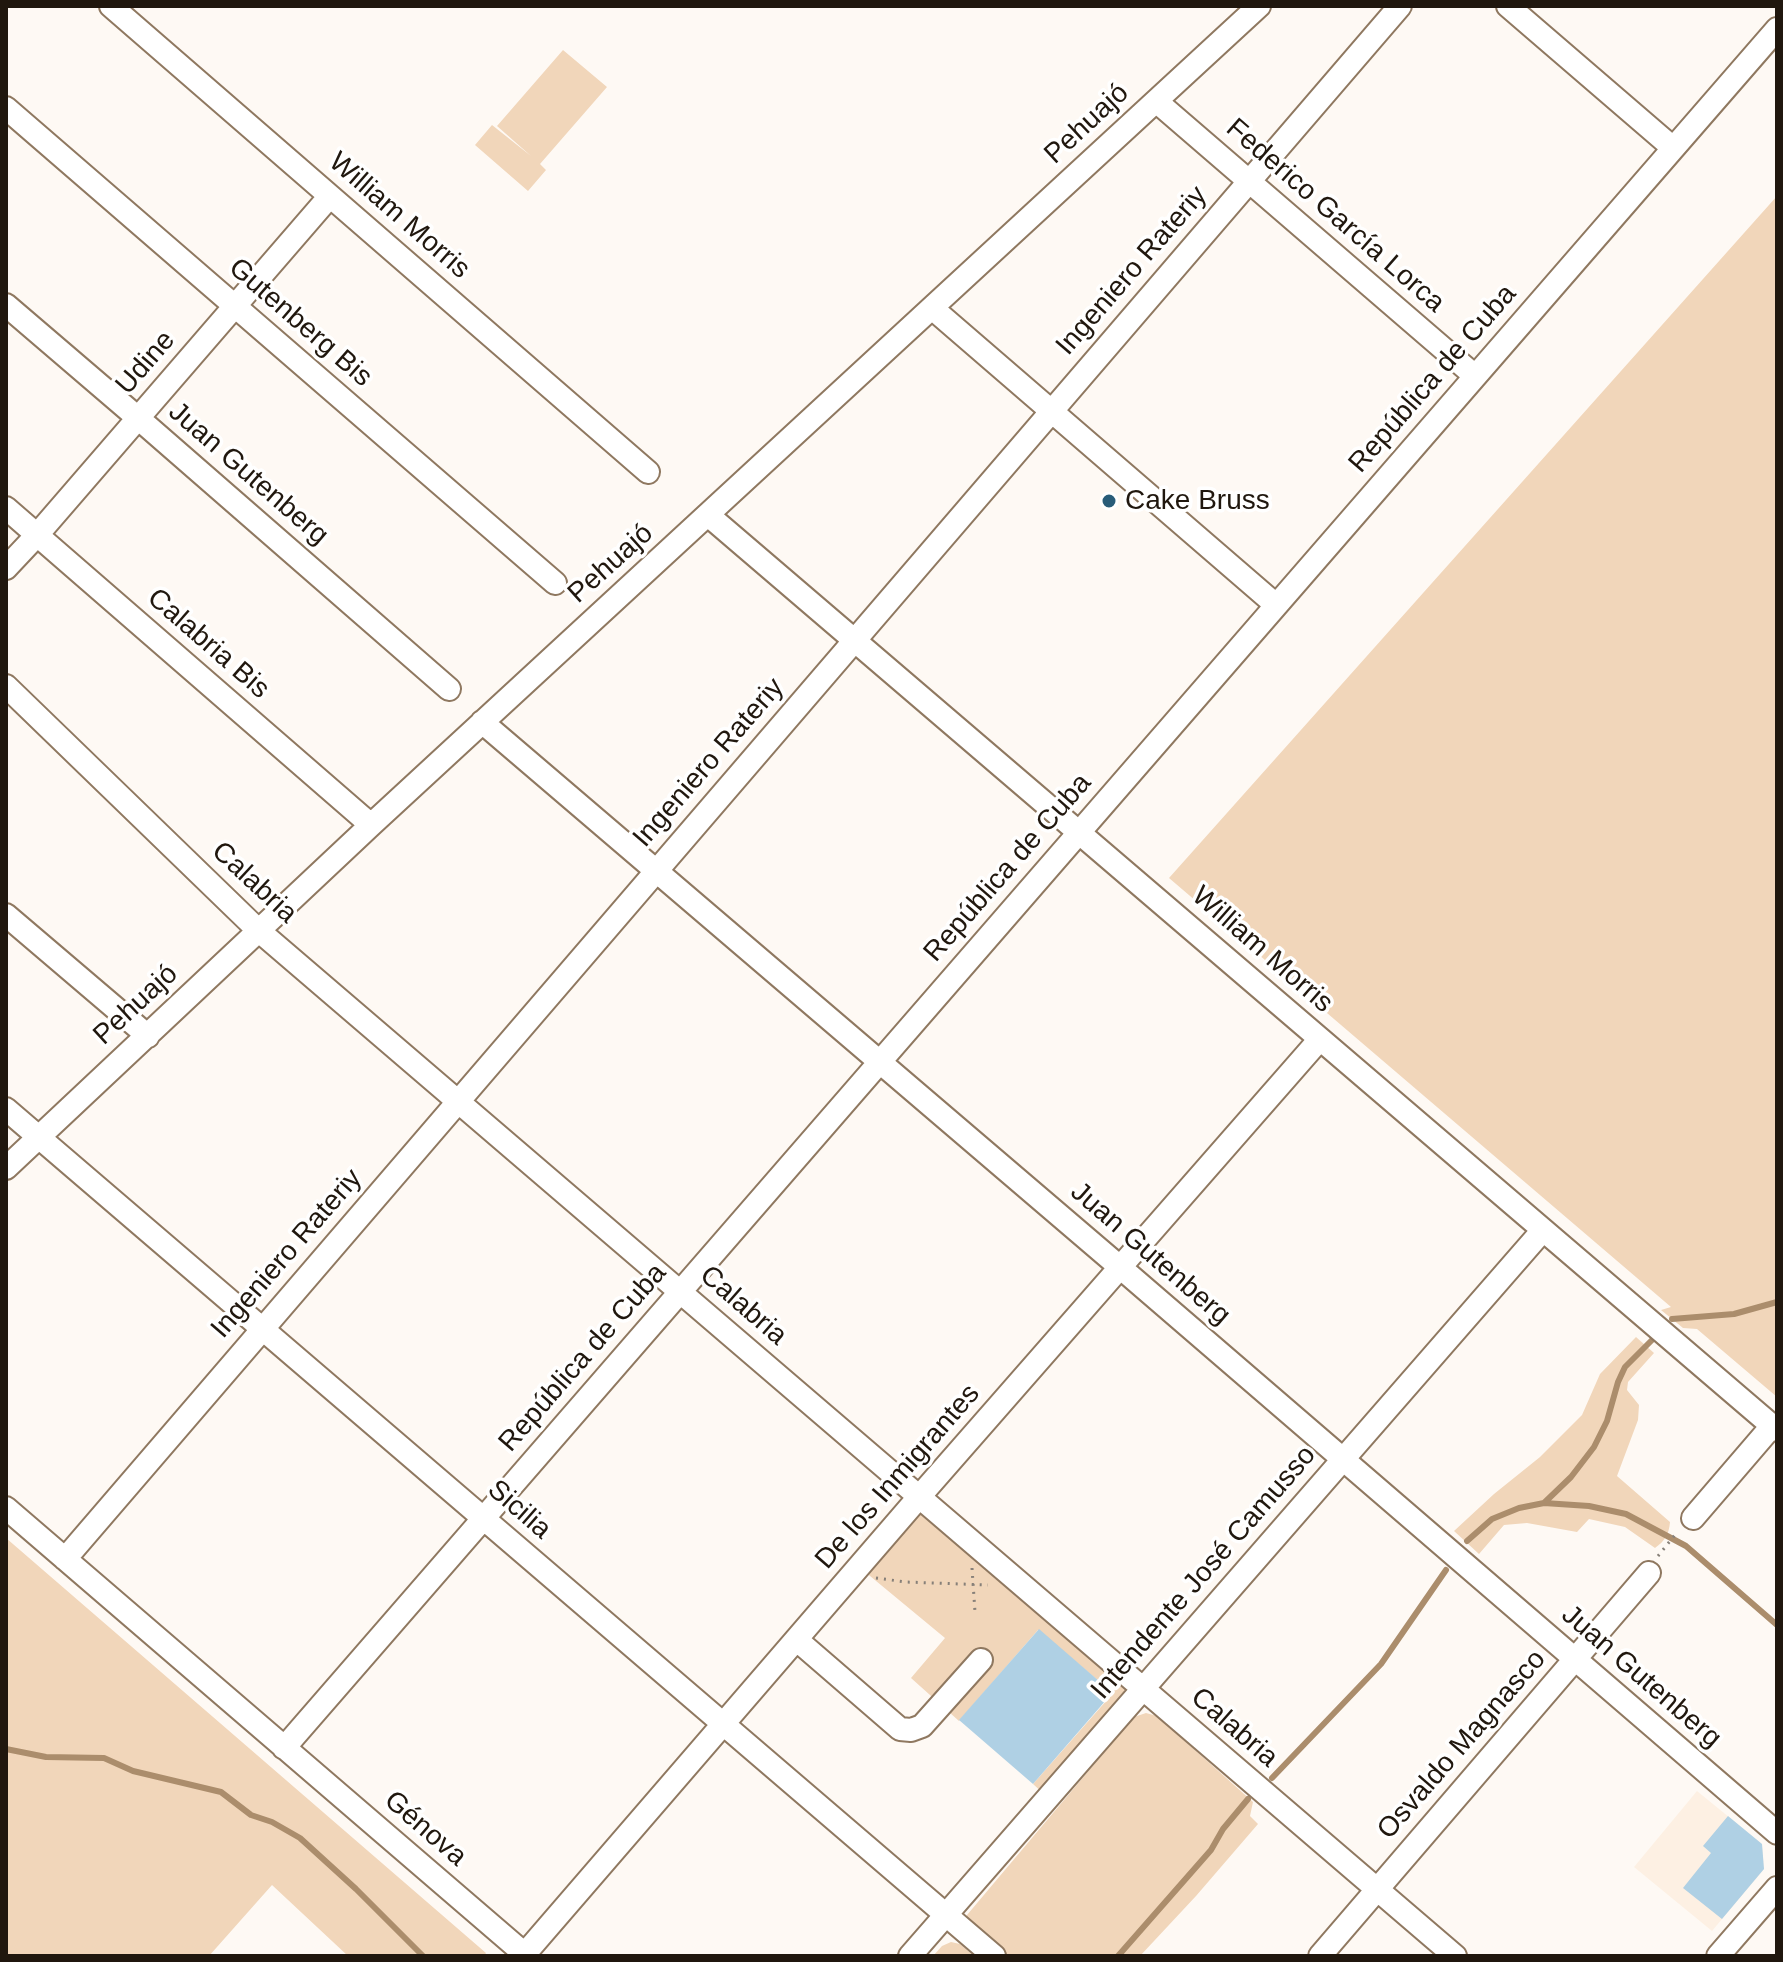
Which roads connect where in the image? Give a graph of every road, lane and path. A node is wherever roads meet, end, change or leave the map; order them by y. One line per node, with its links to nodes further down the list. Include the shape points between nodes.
1 (111, 6): 10 (street, William Morris)
2 (1259, 6): 6 (street, Pehuajó)
3 (1400, 6): 9 (street, Ingeniero Rateriy)
4 (1508, 6): 8 (street)
5 (1777, 29): 8 (street, República de Cuba)
6 (1156, 101): 9 (street, Federico García Lorca); 13 (street, Pehuajó)
7 (6, 108): 12 (street, Gutenberg Bis)
8 (1673, 148): 14 (street, República de Cuba)
9 (1249, 181): 14 (street, Federico García Lorca); 15 (street, Ingeniero Rateriy)
10 (330, 196): 12 (street, Udine); 17 (street, William Morris)
11 (6, 305): 16 (street, Juan Gutenberg)
12 (235, 306): 16 (street, Udine); 22 (street, Gutenberg Bis)
13 (932, 308): 15 (street); 19 (street, Pehuajó)
14 (1475, 376): 23 (street, República de Cuba)
15 (1051, 411): 23 (street); 24 (street, Ingeniero Rateriy)
16 (138, 418): 20 (street, Udine); 26 (street, Juan Gutenberg)
17 (648, 472)
18 (6, 508): 20 (street, Calabria Bis)
19 (708, 515): 24 (street, William Morris); 27 (street, Pehuajó)
20 (37, 535): 21 (street, Udine); 28 (street, Calabria Bis)
21 (6, 568)
22 (555, 583)
23 (1276, 605): 29 (street, República de Cuba)
24 (854, 640): 29 (street, William Morris); 30 (street, Ingeniero Rateriy)
25 (6, 686): 32 (street, Calabria)
26 (449, 689)
27 (482, 722): 28 (street, Pehuajó); 30 (street, Juan Gutenberg)
28 (371, 825): 32 (street, Pehuajó)
29 (1079, 832): 34 (street, William Morris); 35 (street, República de Cuba)
30 (657, 870): 35 (street, Juan Gutenberg); 36 (street, Ingeniero Rateriy)
31 (6, 915): 33 (street)
32 (258, 930): 33 (street, Pehuajó); 36 (street, Calabria)
33 (148, 1036): 38 (street, Pehuajó)
34 (1320, 1039): 40 (street, William Morris); 41 (street, De los Inmigrantes)
35 (880, 1062): 41 (street, Juan Gutenberg); 42 (street, República de Cuba)
36 (458, 1102): 42 (street, Calabria); 43 (street, Ingeniero Rateriy)
37 (6, 1109): 38 (street, Sicilia)
38 (38, 1137): 39 (street, Pehuajó); 43 (street, Sicilia)
39 (6, 1168)
40 (1543, 1230): 44 (street, William Morris); 45 (street, Intendente José Camusso)
41 (1121, 1268): 45 (street, Juan Gutenberg); 46 (street, De los Inmigrantes)
42 (680, 1292): 46 (street, Calabria); 48 (street, República de Cuba)
43 (262, 1329): 48 (street, Sicilia); 53 (street, Ingeniero Rateriy)
44 (1775, 1428): 49 (street)
45 (1342, 1460): 60 (street, Juan Gutenberg); 62 (street, Intendente José Camusso)
46 (919, 1497): 51 (street, Calabria); 59 (street, De los Inmigrantes)
47 (6, 1508): 53 (street, Génova)
48 (483, 1518): 63 (street, Sicilia); 64 (street, República de Cuba)
49 (1693, 1518)
50 (1675, 1534): 52 (path)
51 (970, 1541): 56 (path); 62 (street, Calabria)
52 (1669, 1542)
53 (65, 1559): 64 (street, Génova)
54 (1649, 1573): 60 (street, Osvaldo Magnasco)
55 (875, 1580): 56 (path)
56 (973, 1584): 57 (path); 58 (path)
57 (995, 1587)
58 (975, 1612)
59 (797, 1640): 61 (street, via 900,1729 922,1726); 63 (street, De los Inmigrantes)
60 (1575, 1659): 65 (street, Juan Gutenberg); 67 (street, Osvaldo Magnasco)
61 (981, 1660)
62 (1143, 1689): 67 (street, Calabria); 68 (street, Intendente José Camusso)
63 (724, 1725): 68 (street, Sicilia); 69 (street, De los Inmigrantes)
64 (284, 1748): 69 (street, Génova)
65 (1777, 1833)
66 (1777, 1888): 74 (street)
67 (1377, 1889): 72 (street, Osvaldo Magnasco); 73 (street, Calabria)
68 (946, 1915): 70 (street, Intendente José Camusso); 71 (street, Sicilia)
69 (525, 1955)
70 (910, 1956)
71 (994, 1956)
72 (1320, 1956)
73 (1455, 1956)
74 (1718, 1956)

